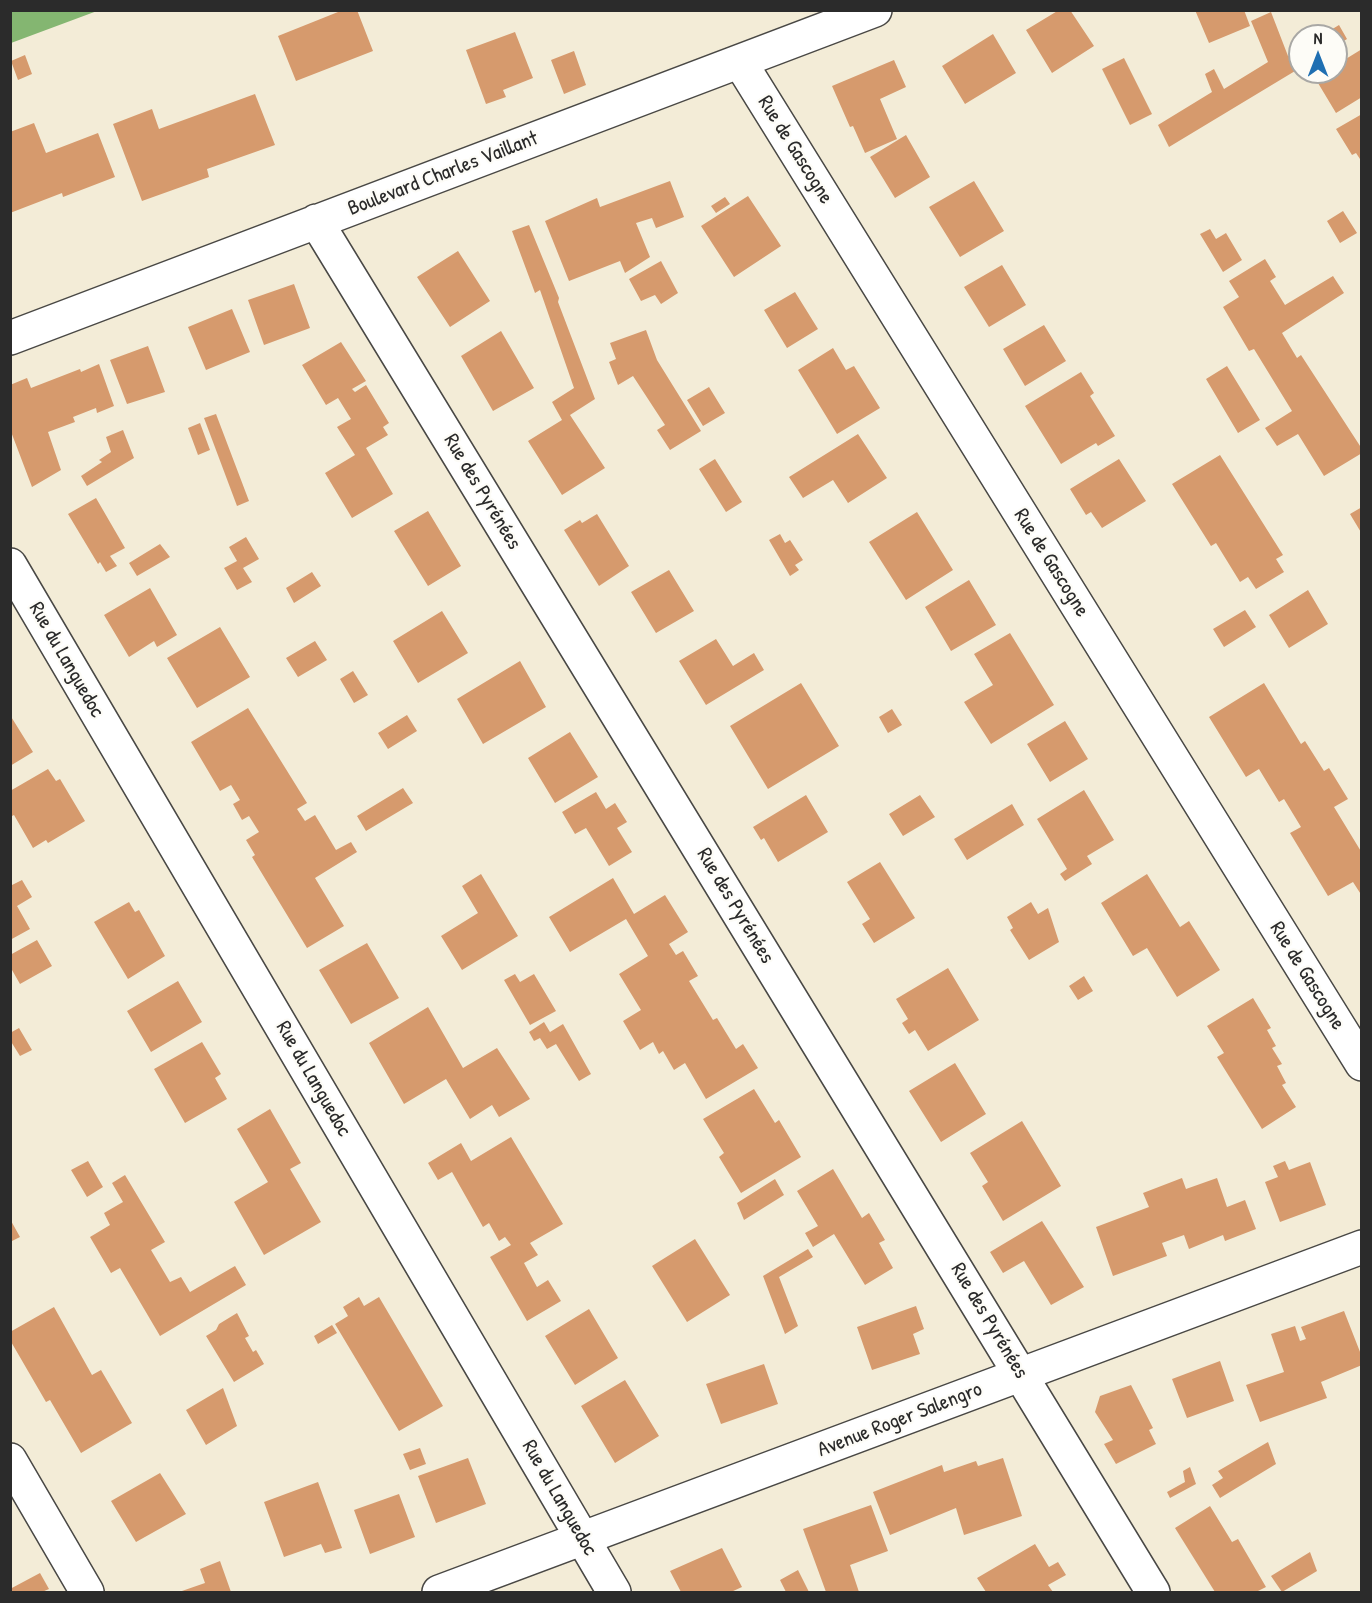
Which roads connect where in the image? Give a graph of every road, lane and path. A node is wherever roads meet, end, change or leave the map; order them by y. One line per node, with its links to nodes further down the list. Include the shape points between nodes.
1 (875, 10): 2 (street, Boulevard Charles Vaillant)
2 (740, 62): 3 (street, Boulevard Charles Vaillant); 6 (street, Rue de Gascogne)
3 (316, 221): 4 (street, Boulevard Charles Vaillant); 8 (street, Rue des Pyrénées)
4 (10, 339)
5 (10, 565): 10 (street, Rue du Languedoc)
6 (1362, 1064)
7 (1362, 1247): 8 (street, Avenue Roger Salengro)
8 (1021, 1374): 10 (street, Avenue Roger Salengro); 14 (street, Rue des Pyrénées)
9 (10, 1460): 11 (street)
10 (584, 1539): 12 (street, Avenue Roger Salengro); 13 (street, Rue du Languedoc)
11 (87, 1593)
12 (439, 1593)
13 (614, 1593)
14 (1153, 1593)

